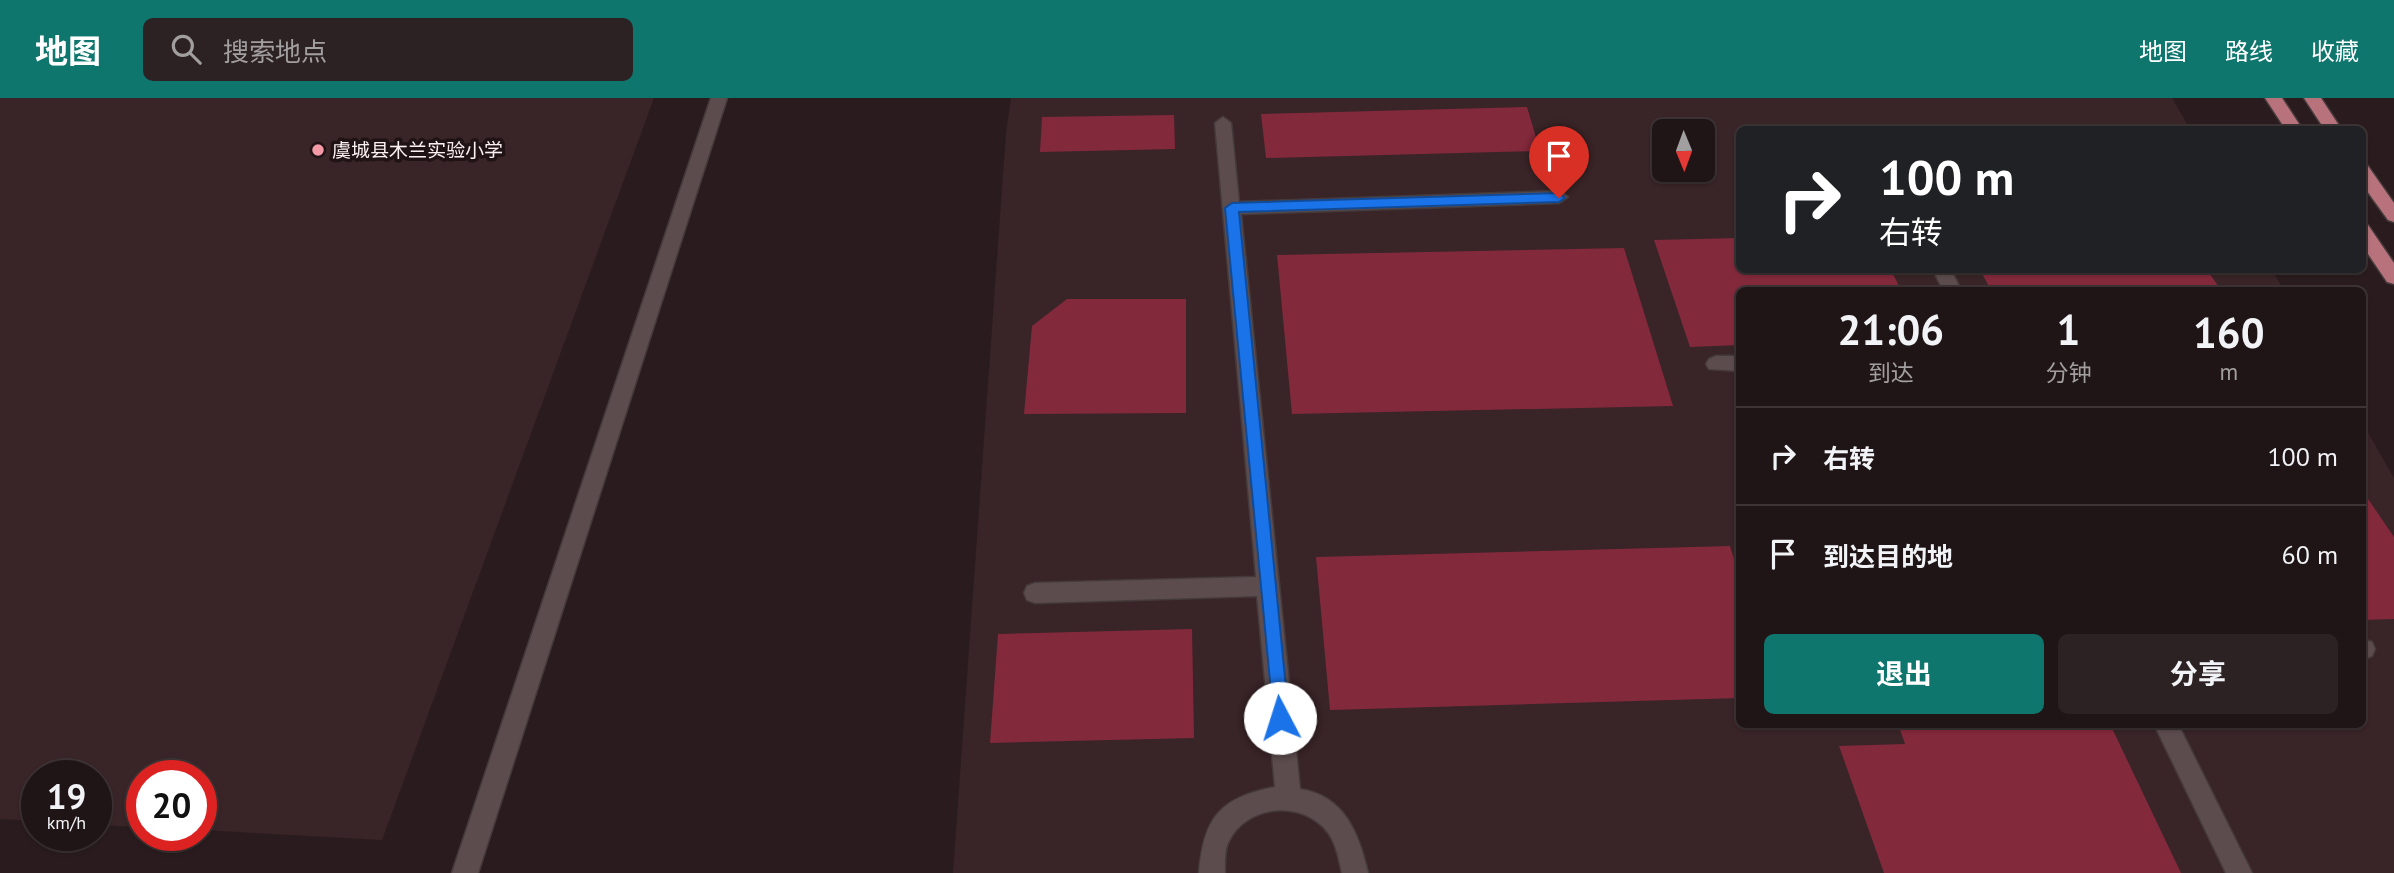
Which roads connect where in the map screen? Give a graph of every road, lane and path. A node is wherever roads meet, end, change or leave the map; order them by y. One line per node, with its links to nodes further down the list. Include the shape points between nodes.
1 (719, 98): 19 (street)
2 (2273, 98): 5 (main road)
3 (2312, 98): 6 (main road)
4 (1223, 122): 9 (street)
5 (2292, 126)
6 (2331, 126)
7 (2366, 176): 10 (main road)
8 (1559, 198): 9 (street)
9 (1232, 208): 15 (street)
10 (2394, 216)
11 (2366, 236): 12 (main road)
12 (2394, 277)
13 (1736, 363): 14 (street)
14 (1716, 364)
15 (1268, 586): 16 (street); 18 (street)
16 (1035, 593)
17 (2168, 728): 22 (street)
18 (1288, 797): 20 (street, via 1265,798 1244,806 1226,821 1215,840); 21 (street, via 1331,815 1346,833)
19 (465, 873)
20 (1212, 873)
21 (1355, 873)
22 (2239, 873)

